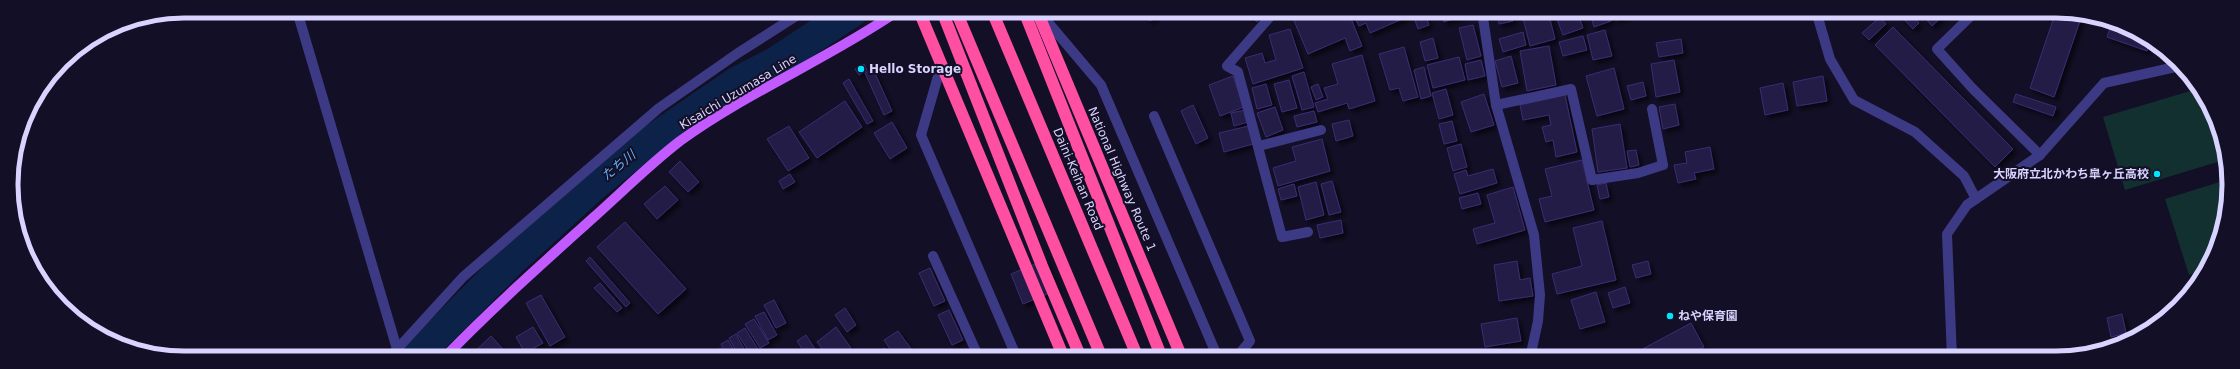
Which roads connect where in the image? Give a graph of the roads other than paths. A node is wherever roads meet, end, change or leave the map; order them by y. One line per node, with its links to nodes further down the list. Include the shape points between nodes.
1 (299, 18): 26 (street)
2 (793, 18): 26 (street, via 659,108 463,277)
3 (888, 18): 28 (main road, Kisaichi Uzumasa Line, via 738,104 680,142 552,254)
4 (922, 18): 15 (highway)
5 (945, 18): 32 (highway, via 1042,266)
6 (959, 18): 33 (highway)
7 (995, 18): 34 (highway, Daini-Keihan Road)
8 (1027, 18): 35 (highway)
9 (1041, 18): 36 (highway, National Highway Route 1)
10 (1044, 18): 37 (street, via 1101,85)
11 (1269, 18): 21 (street, via 1227,66 1238,72)
12 (1483, 18): 17 (street)
13 (1818, 18): 23 (street, via 1830,59 1854,100 1915,132 1964,176)
14 (1969, 18): 22 (street, via 1937,48 1973,90)
15 (941, 66): 30 (street, via 921,135); 31 (highway)
16 (2174, 68): 22 (street, via 2104,84)
17 (1496, 105): 18 (street, via 1571,89 1592,180 1638,173 1663,165); 39 (street, via 1534,235 1540,295)
18 (1652, 109)
19 (1154, 116): 38 (street, via 1250,340)
20 (1321, 130): 21 (street)
21 (1259, 146): 24 (street, via 1282,238)
22 (2040, 155): 23 (street)
23 (1976, 199): 40 (street, via 1968,204 1947,234)
24 (1308, 232)
25 (933, 256): 29 (street)
26 (397, 348): 27 (street)
27 (395, 351)
28 (451, 351)
29 (975, 351)
30 (1014, 351)
31 (1061, 351)
32 (1079, 351)
33 (1099, 351)
34 (1135, 351)
35 (1159, 351)
36 (1179, 351)
37 (1215, 351)
38 (1241, 351)
39 (1532, 351)
40 (1952, 351)

